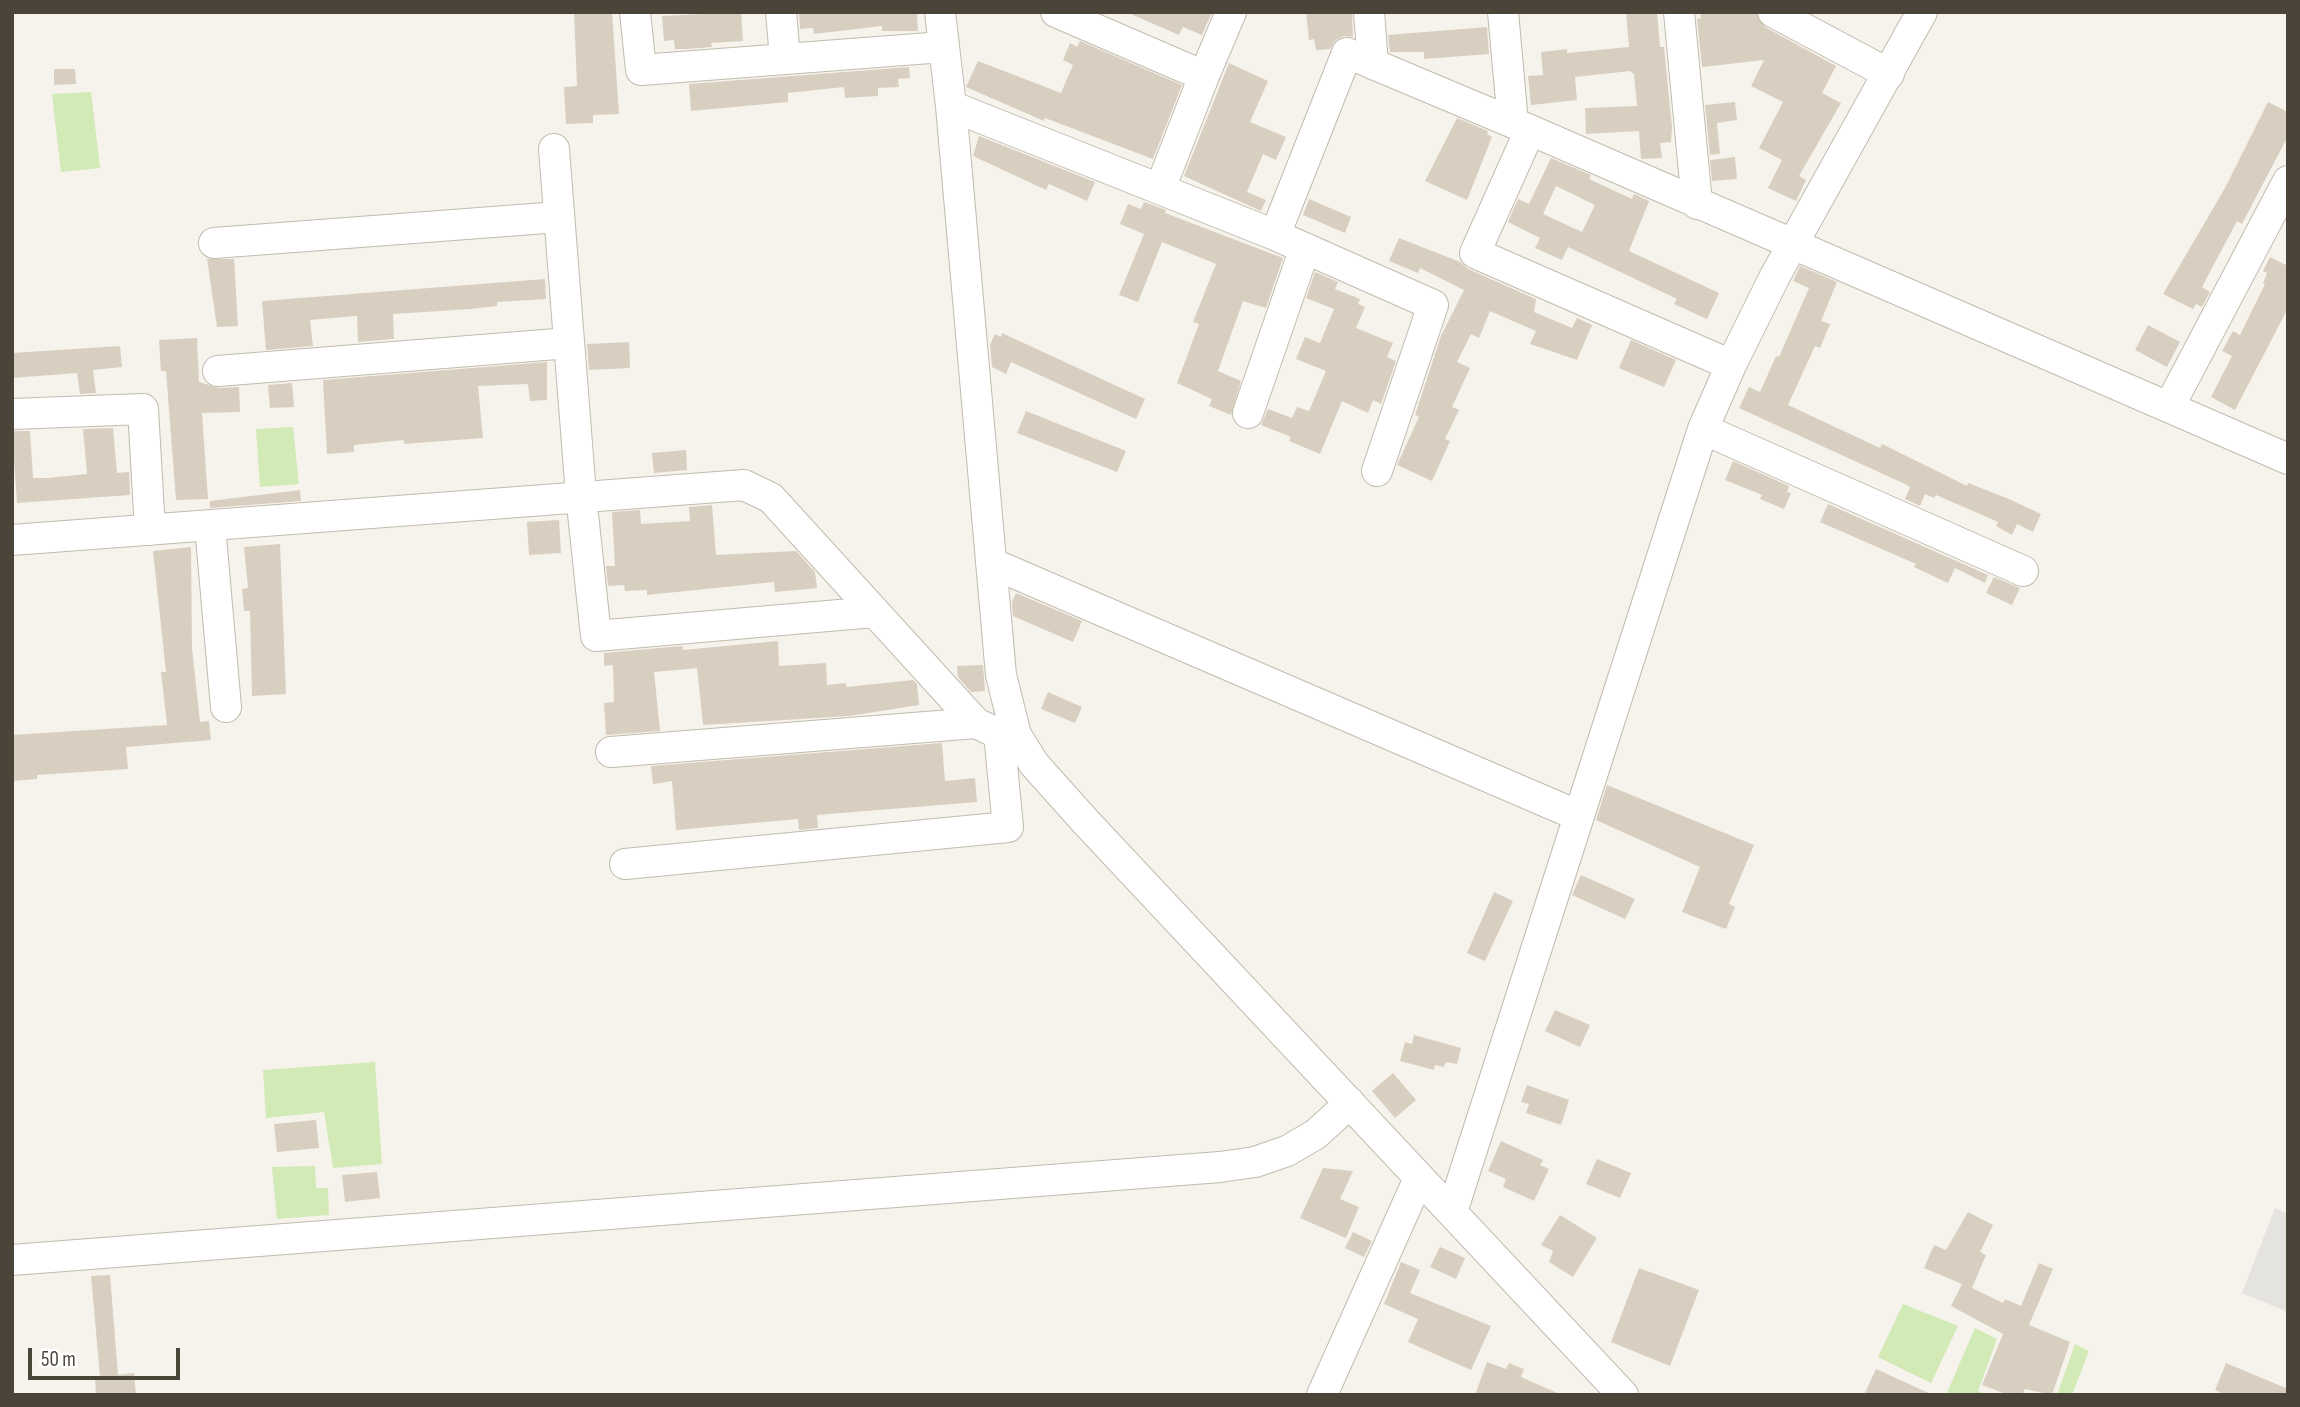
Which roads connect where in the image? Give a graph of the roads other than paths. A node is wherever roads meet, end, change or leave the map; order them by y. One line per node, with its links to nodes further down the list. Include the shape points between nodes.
1 (635, 12): 12 (street, via 641,70)
2 (781, 12): 12 (street)
3 (940, 12): 11 (street)
4 (1056, 12): 15 (street)
5 (1231, 12): 15 (street)
6 (1369, 12): 13 (street)
7 (1503, 12): 17 (street)
8 (1679, 12): 21 (street)
9 (1773, 12): 14 (street)
10 (1922, 12): 14 (street)
11 (943, 47): 12 (street); 16 (street)
12 (785, 58)
13 (1373, 64): 17 (street); 23 (street, via 1347,53)
14 (1889, 74): 25 (street)
15 (1204, 76): 20 (street)
16 (951, 106): 20 (street); 40 (street)
17 (1522, 126): 21 (street); 28 (street, via 1475,253)
18 (554, 149): 22 (street)
19 (2288, 181): 30 (street)
20 (1160, 189): 23 (street)
21 (1698, 204): 25 (street)
22 (559, 217): 24 (street); 27 (street)
23 (1275, 235): 26 (street)
24 (214, 243)
25 (1793, 244): 28 (street); 30 (street)
26 (1305, 248): 31 (street); 35 (street, via 1433,305)
27 (569, 343): 29 (street); 36 (street)
28 (1731, 365): 33 (street)
29 (218, 372)
30 (2169, 407): 34 (street)
31 (1248, 413)
32 (12, 414): 38 (street, via 143,409)
33 (1703, 429): 41 (street); 46 (street)
34 (2288, 459)
35 (1377, 471)
36 (581, 495): 37 (street); 42 (street, via 744,485 771,498); 42 (street, via 596,636)
37 (210, 526): 38 (street); 43 (street)
38 (150, 530): 39 (street)
39 (12, 540)
40 (991, 563): 44 (street, via 1001,675); 46 (street)
41 (2023, 571)
42 (874, 612): 44 (street)
43 (226, 707)
44 (997, 731): 45 (street); 47 (street, via 1008,827); 48 (street, via 1034,764)
45 (611, 752)
46 (1579, 816): 50 (street)
47 (625, 864)
48 (1350, 1103): 49 (street); 51 (street, via 1316,1134 1287,1151 1220,1167)
49 (1419, 1178): 50 (street); 52 (street)
50 (1452, 1212): 53 (street)
51 (12, 1260)
52 (1322, 1395)
53 (1623, 1395)

